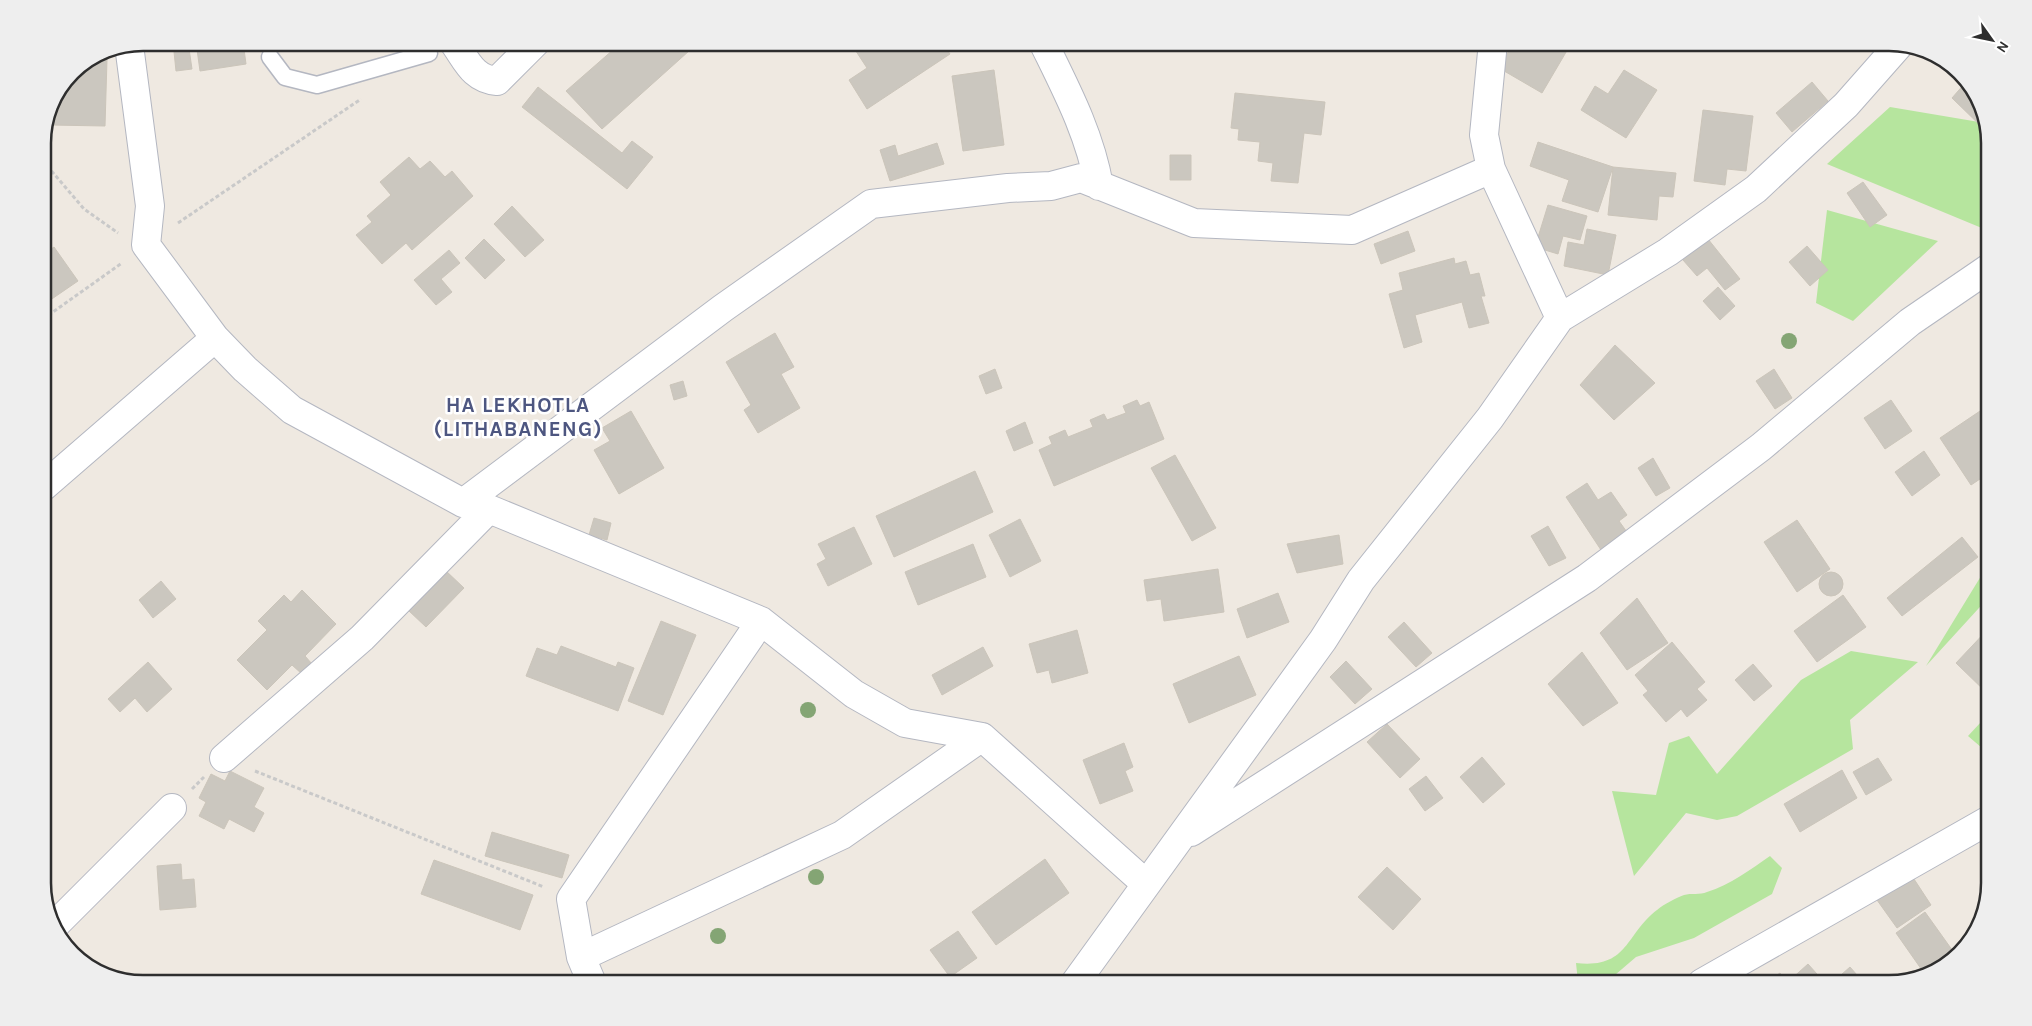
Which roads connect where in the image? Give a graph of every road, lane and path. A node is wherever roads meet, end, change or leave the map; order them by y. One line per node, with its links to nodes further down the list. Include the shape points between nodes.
1 (459, 51): 2 (street, via 474,73 486,80 497,81)
2 (527, 51)
3 (1047, 51): 12 (street, via 1081,119)
4 (1492, 51): 10 (street, via 1484,135)
5 (1894, 51): 16 (street, via 1846,105 1756,189 1668,252)
6 (130, 52): 13 (street, via 150,206)
7 (429, 53): 8 (lane, via 317,85 285,77)
8 (270, 57)
9 (364, 97): 13 (path)
10 (1491, 169): 12 (street, via 1352,230 1194,222); 16 (street)
11 (51, 170): 13 (path, via 84,209 114,231)
12 (1099, 186): 19 (street, via 1081,178 1051,186 871,204 723,308)
13 (146, 245): 15 (path); 17 (street)
14 (1981, 273): 26 (street, via 1910,322 1761,447 1587,578)
15 (51, 313)
16 (1560, 318): 26 (street, via 1490,418 1360,580 1323,640)
17 (215, 338): 18 (street); 19 (street, via 292,410)
18 (51, 480)
19 (463, 503): 20 (street)
20 (489, 509): 21 (street); 23 (street, via 362,638)
21 (761, 621): 22 (street, via 854,694 905,722); 28 (street)
22 (982, 737): 27 (street); 30 (street, via 842,835)
23 (224, 758): 24 (path); 28 (path)
24 (172, 808): 29 (street)
25 (1981, 825): 33 (street)
26 (1176, 841): 27 (street)
27 (1145, 883): 32 (street)
28 (571, 899): 30 (street)
29 (60, 920)
30 (581, 957): 31 (street)
31 (588, 975)
32 (1081, 975)
33 (1718, 975)

